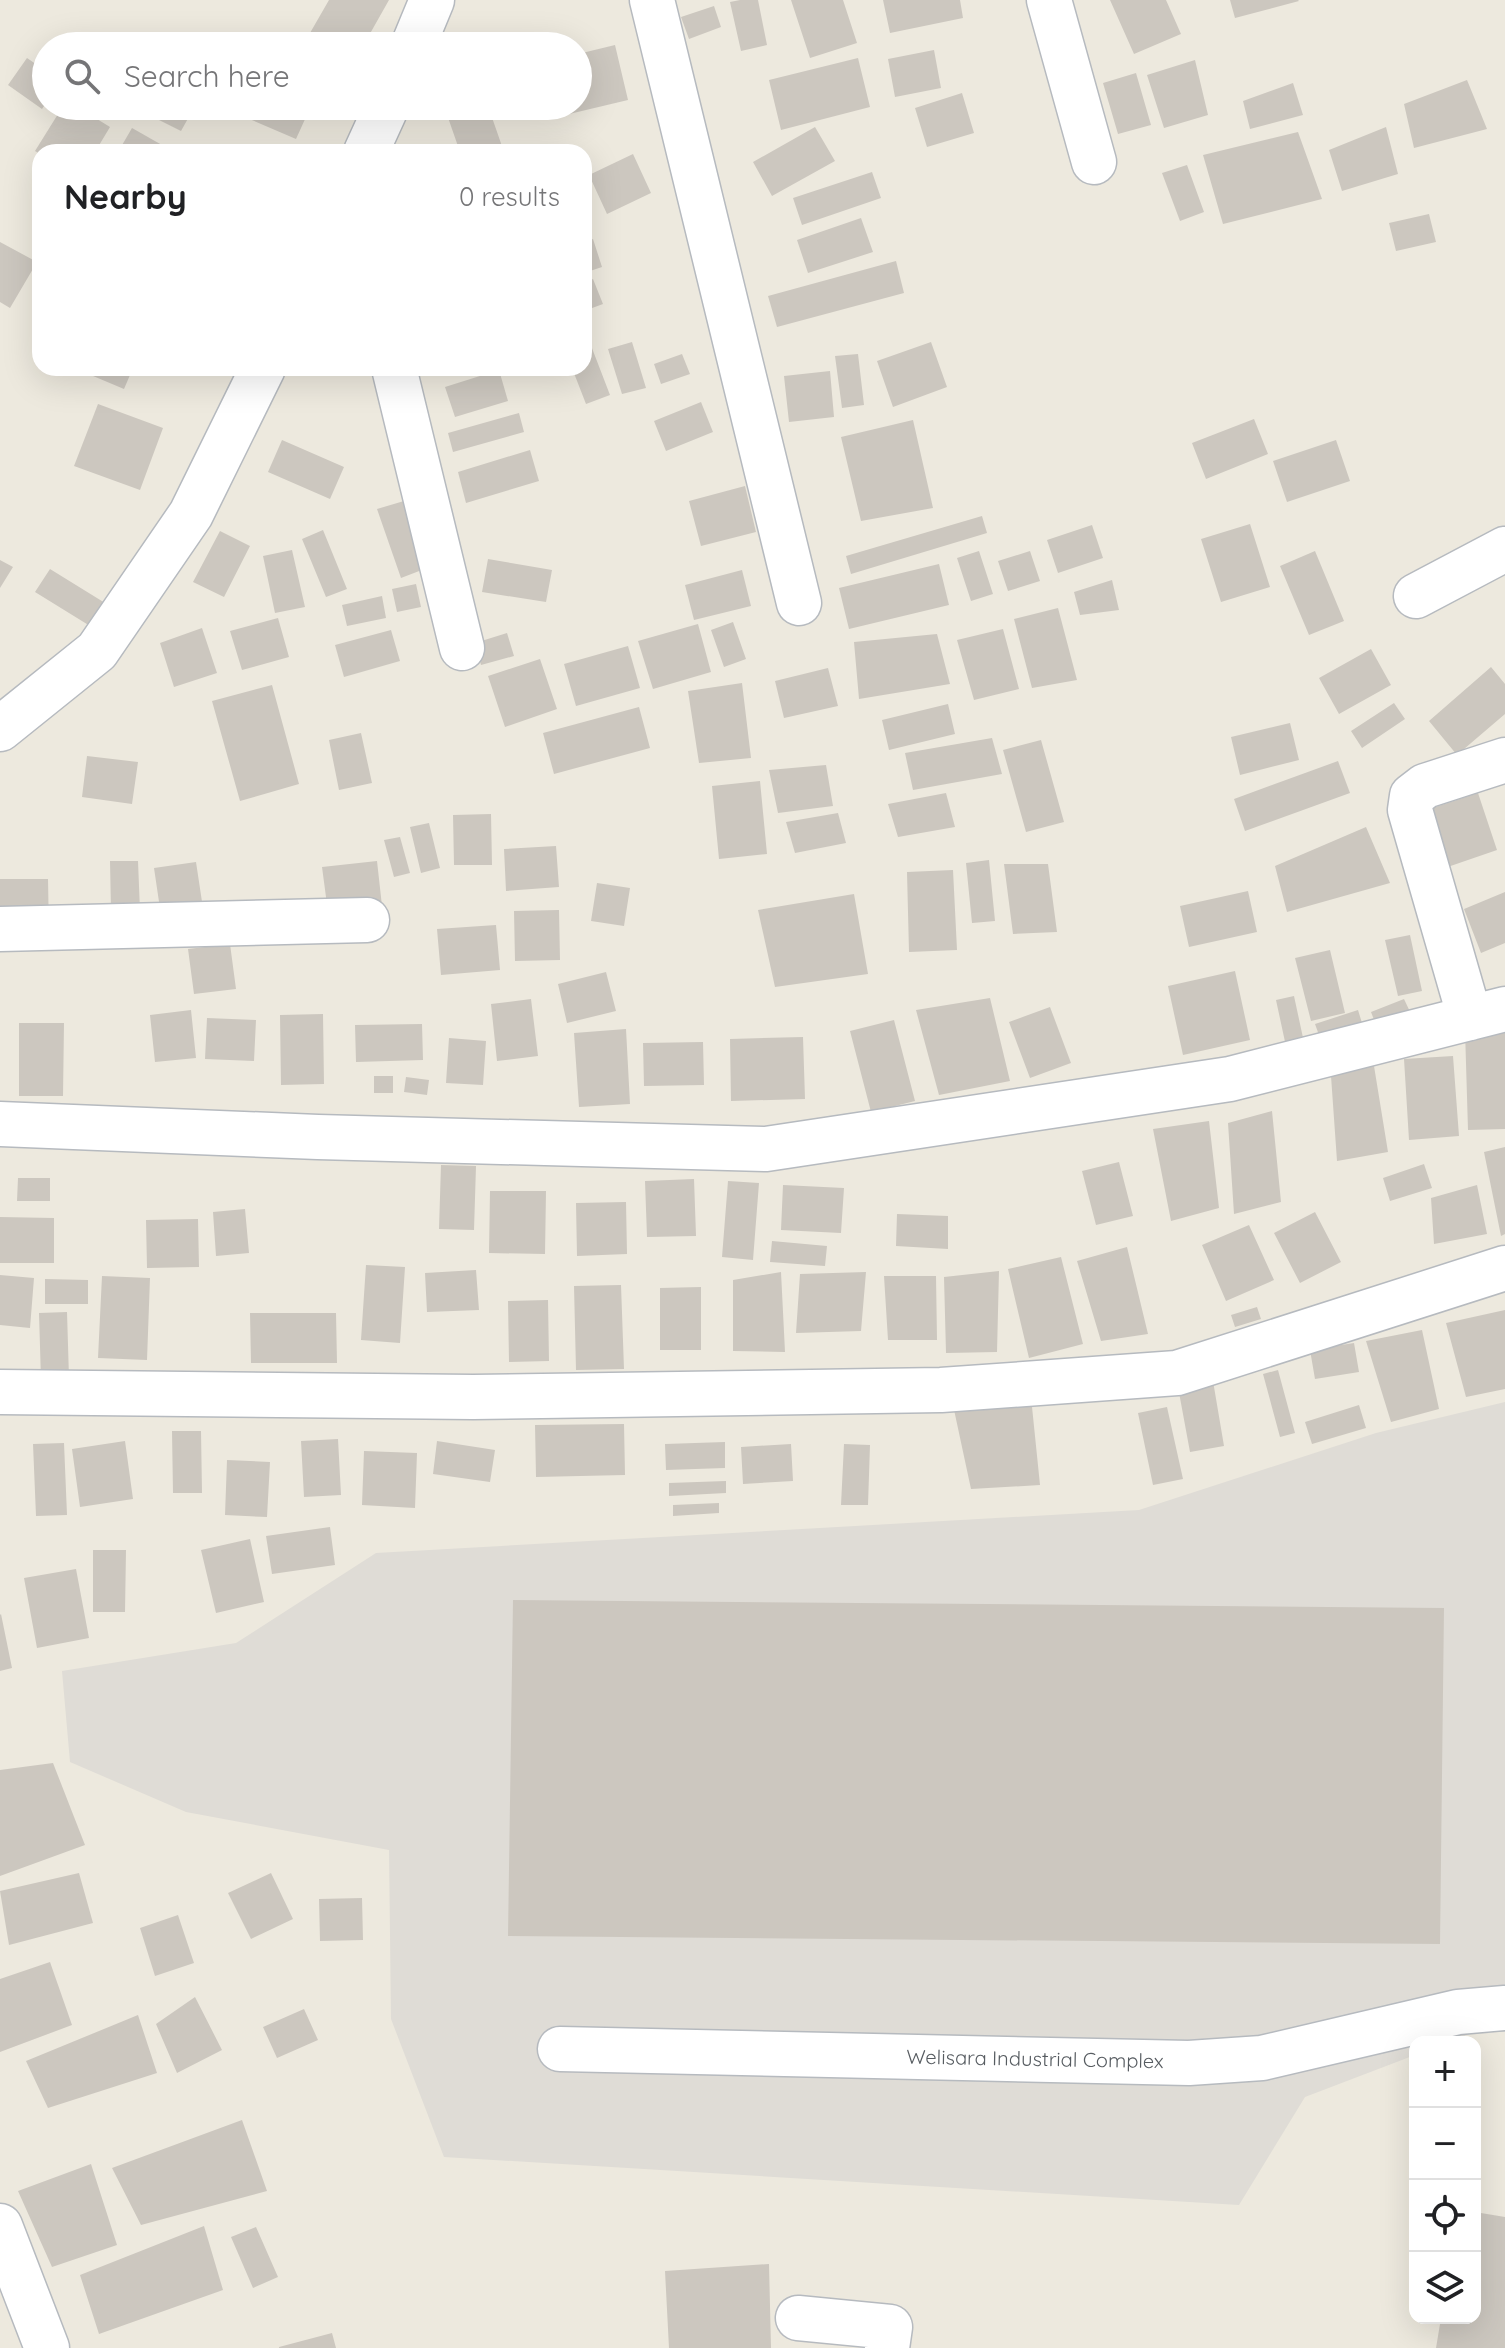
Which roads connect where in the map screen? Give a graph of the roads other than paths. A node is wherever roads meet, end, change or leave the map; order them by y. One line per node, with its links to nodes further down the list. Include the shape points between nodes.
1 (432, 0): 4 (street)
2 (652, 0): 12 (street)
3 (1049, 0): 7 (street)
4 (419, 32)
5 (381, 120): 6 (street)
6 (370, 144)
7 (1094, 162)
8 (259, 376): 14 (street, via 191,514 97,651)
9 (396, 376): 13 (street)
10 (1505, 549): 11 (street)
11 (1416, 596)
12 (799, 603)
13 (462, 648)
14 (0, 729)
15 (1505, 760): 18 (street, via 1425,786 1412,796 1410,810)
16 (367, 920): 17 (street)
17 (0, 929)
18 (1488, 1013): 19 (street, via 1230,1079 766,1149)
19 (0, 1124)
20 (1505, 1268): 21 (street, via 1177,1373 941,1390 473,1397)
21 (0, 1392)
22 (1505, 2008): 23 (street, Welisara Industrial Complex, via 1458,2012 1262,2058 1189,2063)
23 (560, 2049)
24 (0, 2226): 26 (street)
25 (798, 2318): 27 (street, via 890,2327)
26 (47, 2348)
27 (887, 2348)

